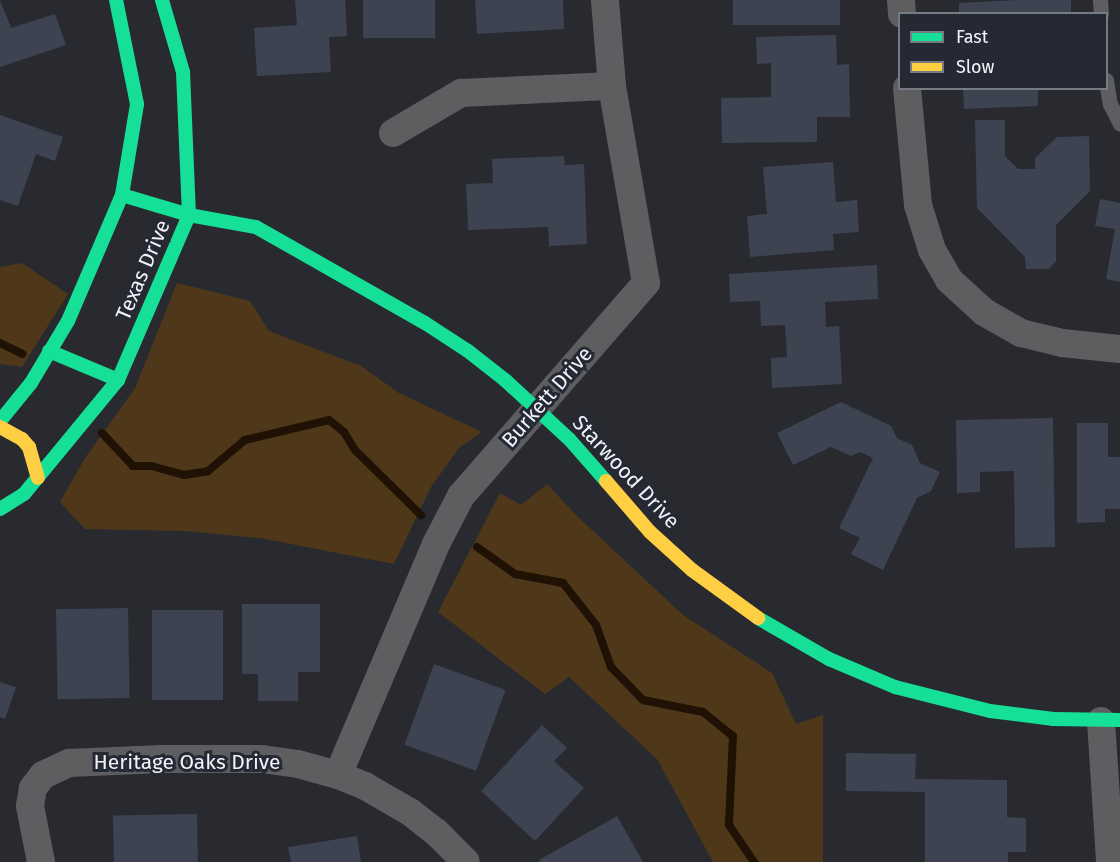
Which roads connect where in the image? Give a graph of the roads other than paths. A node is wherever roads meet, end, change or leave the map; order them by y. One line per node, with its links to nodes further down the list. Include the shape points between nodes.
1 (116, 0): 9 (street, via 137,104)
2 (162, 0): 10 (street, Texas Drive, via 183,72)
3 (605, 0): 4 (street, Burkett Drive)
4 (612, 86): 8 (street, via 461,93); 14 (street, Burkett Drive, via 646,283)
5 (1108, 88): 7 (lane, via 1110,104)
6 (907, 90): 11 (street, via 914,189 926,236 949,280 984,312 1021,333)
7 (1120, 124)
8 (393, 133)
9 (122, 195): 10 (street, Starwood Drive); 12 (street, via 68,321)
10 (189, 215): 13 (street, Texas Drive); 14 (street, Starwood Drive, via 256,227 424,323 477,358)
11 (1120, 349)
12 (49, 351): 13 (street); 15 (street, via 17,402)
13 (118, 381): 17 (street, Texas Drive)
14 (538, 410): 19 (street, Starwood Drive, via 677,557 722,595 776,630 846,666 895,687 937,699 1023,716); 20 (street, Burkett Drive, via 483,469 447,521)
15 (0, 421)
16 (0, 427): 17 (street, via 29,447)
17 (38, 478): 18 (street, Texas Drive, via 24,494)
18 (0, 509)
19 (1111, 721): 23 (street)
20 (338, 775): 21 (street, Heritage Oaks Drive, via 262,759 83,761 52,768 33,788 30,815); 22 (street, Heritage Oaks Drive, via 410,812)
21 (41, 862)
22 (466, 862)
23 (1110, 862)

